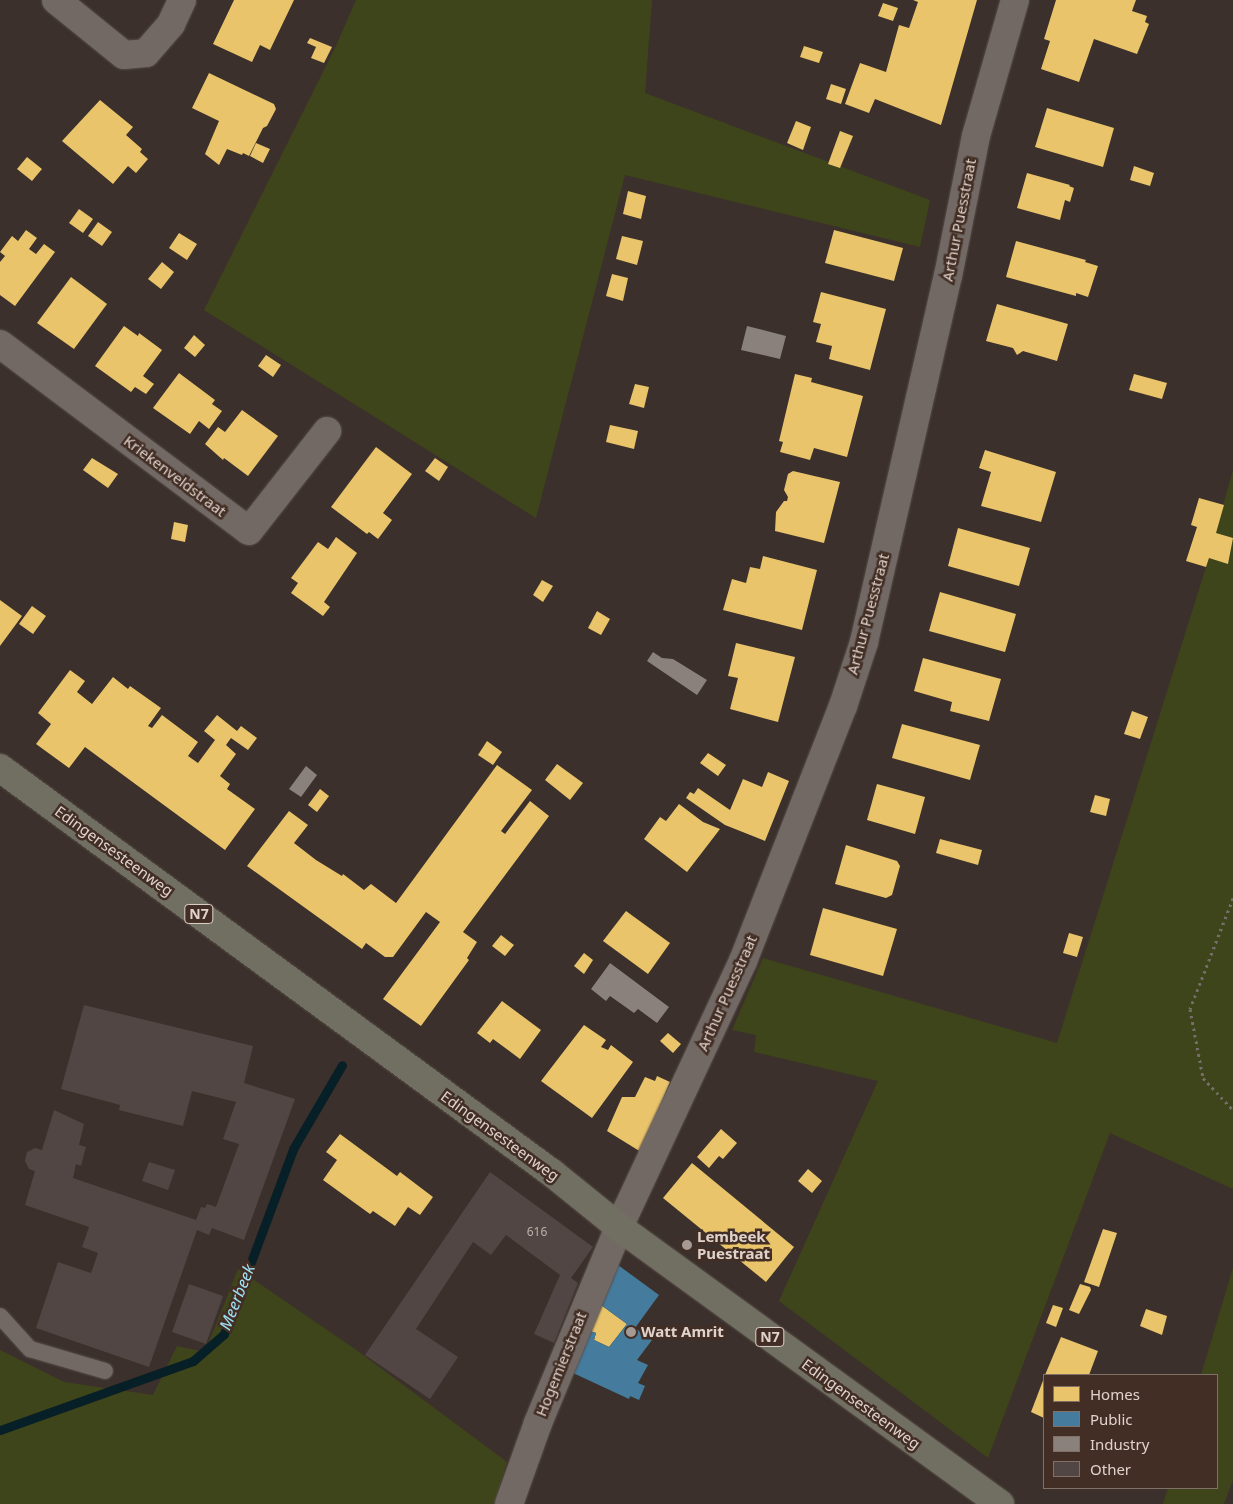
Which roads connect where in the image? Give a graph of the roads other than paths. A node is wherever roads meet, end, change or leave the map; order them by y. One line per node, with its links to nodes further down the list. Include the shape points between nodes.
1 (56, 0): 2 (street, via 124,55 146,54 171,24)
2 (182, 0)
3 (1015, 0): 7 (street, Arthur Puesstraat, via 976,136 948,276 864,642 843,706 743,961)
4 (0, 344): 5 (street, Kriekenveldstraat, via 249,531)
5 (327, 431)
6 (0, 768): 7 (main road, Edingensesteenweg / N7, via 552,1173)
7 (619, 1227): 10 (street, Hogemierstraat, via 538,1423); 11 (main road, Edingensesteenweg / N7)
8 (0, 1316): 9 (lane, via 30,1349)
9 (105, 1371)
10 (509, 1504)
11 (1000, 1504)

